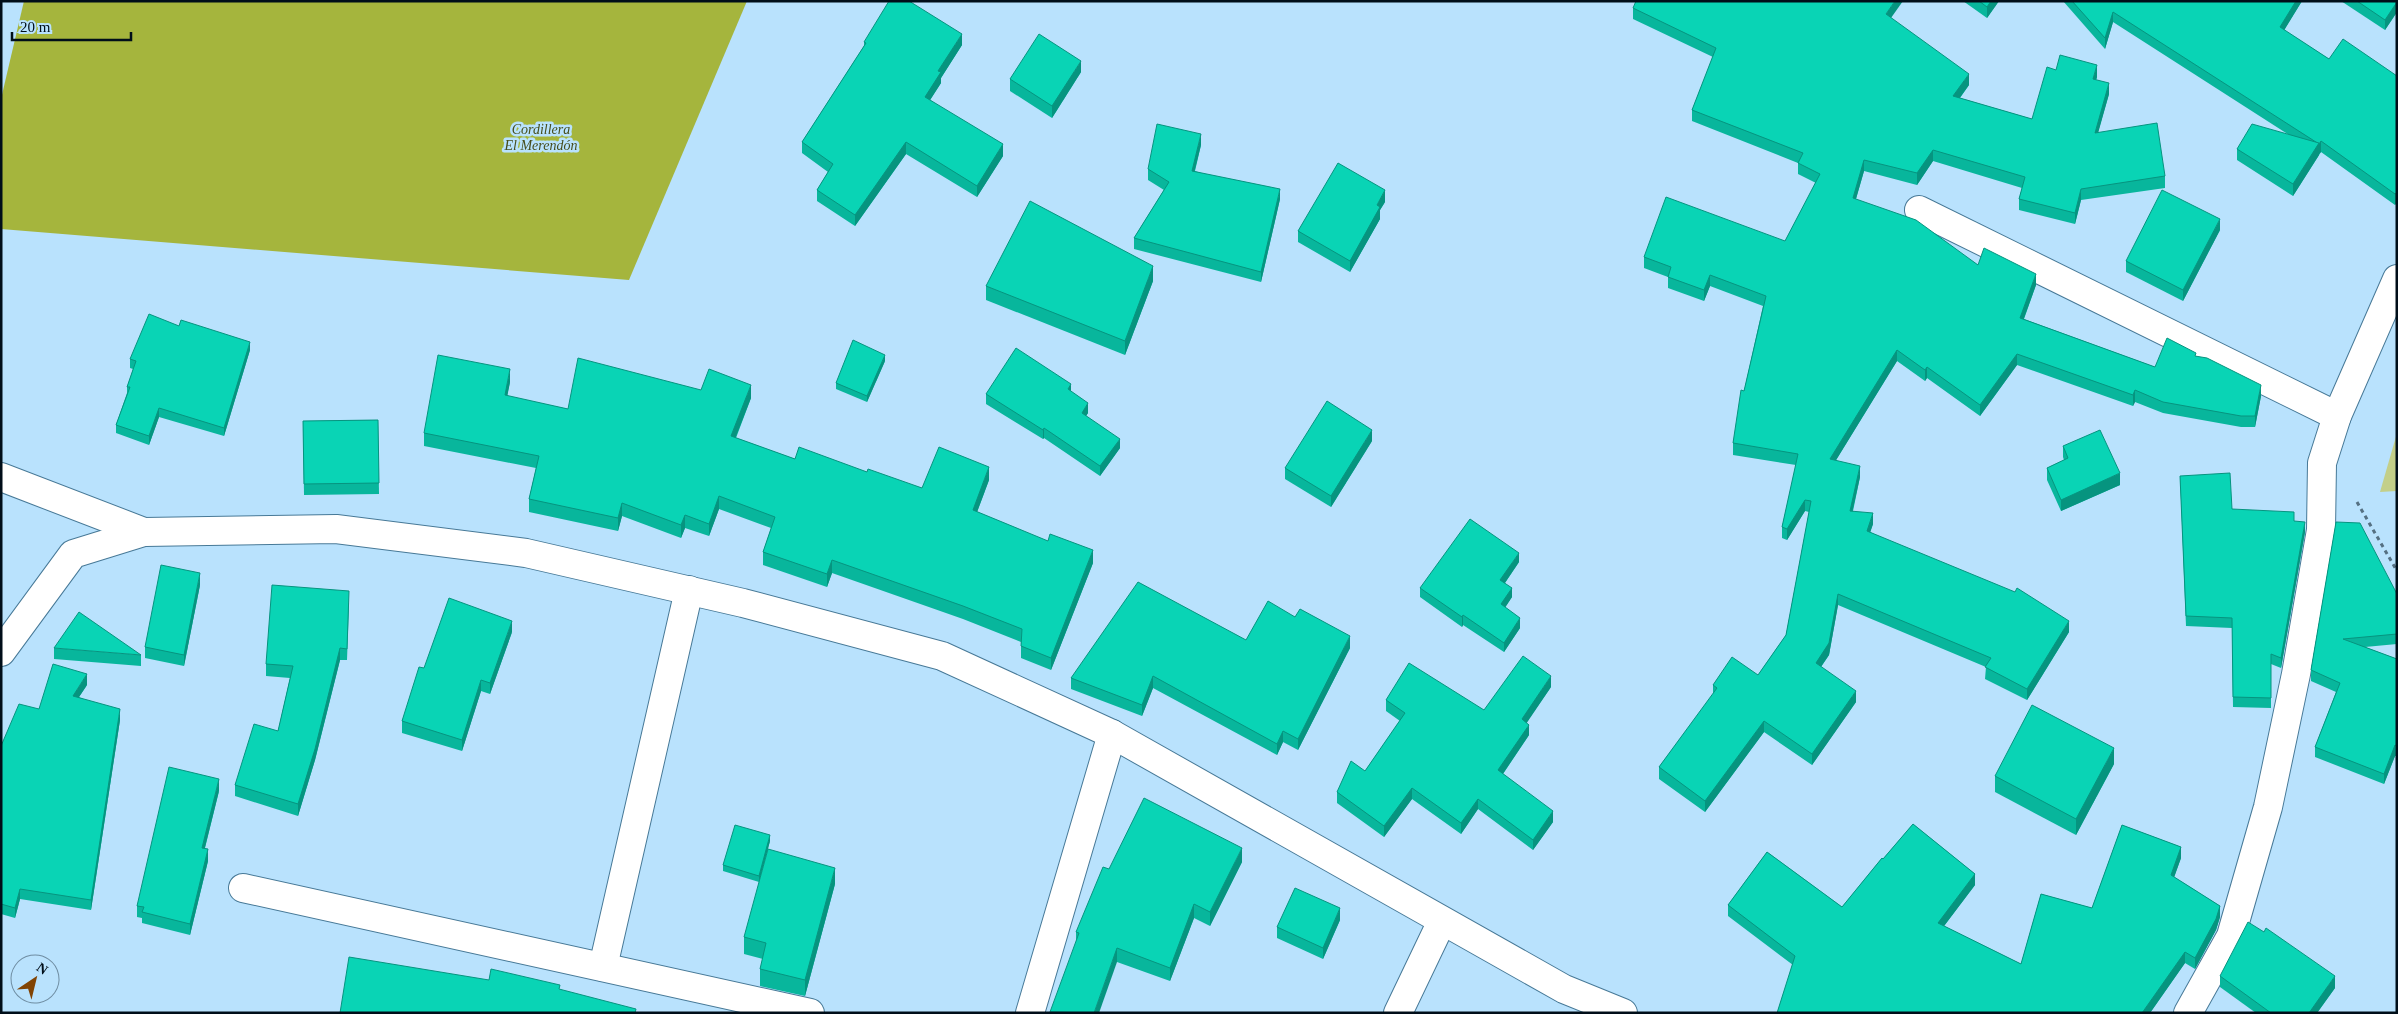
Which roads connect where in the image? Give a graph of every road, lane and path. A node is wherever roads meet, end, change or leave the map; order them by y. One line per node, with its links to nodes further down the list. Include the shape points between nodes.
1 (1920, 210): 3 (street)
2 (2397, 280): 3 (street)
3 (2338, 416): 4 (street)
4 (2322, 463): 7 (path, via 2357,502); 18 (street, via 2321,530 2296,674 2268,807 2231,936)
5 (1, 477): 6 (street)
6 (144, 532): 8 (street, via 336,529 526,553); 9 (street, via 73,554)
7 (2397, 571)
8 (689, 590): 10 (street, via 942,656); 13 (street)
9 (1, 652)
10 (1112, 734): 12 (street); 15 (street)
11 (243, 888): 13 (street)
12 (1442, 921): 16 (street); 17 (street, via 1564,989)
13 (603, 967): 14 (street)
14 (810, 1013)
15 (1030, 1013)
16 (1398, 1013)
17 (1623, 1013)
18 (2188, 1013)

